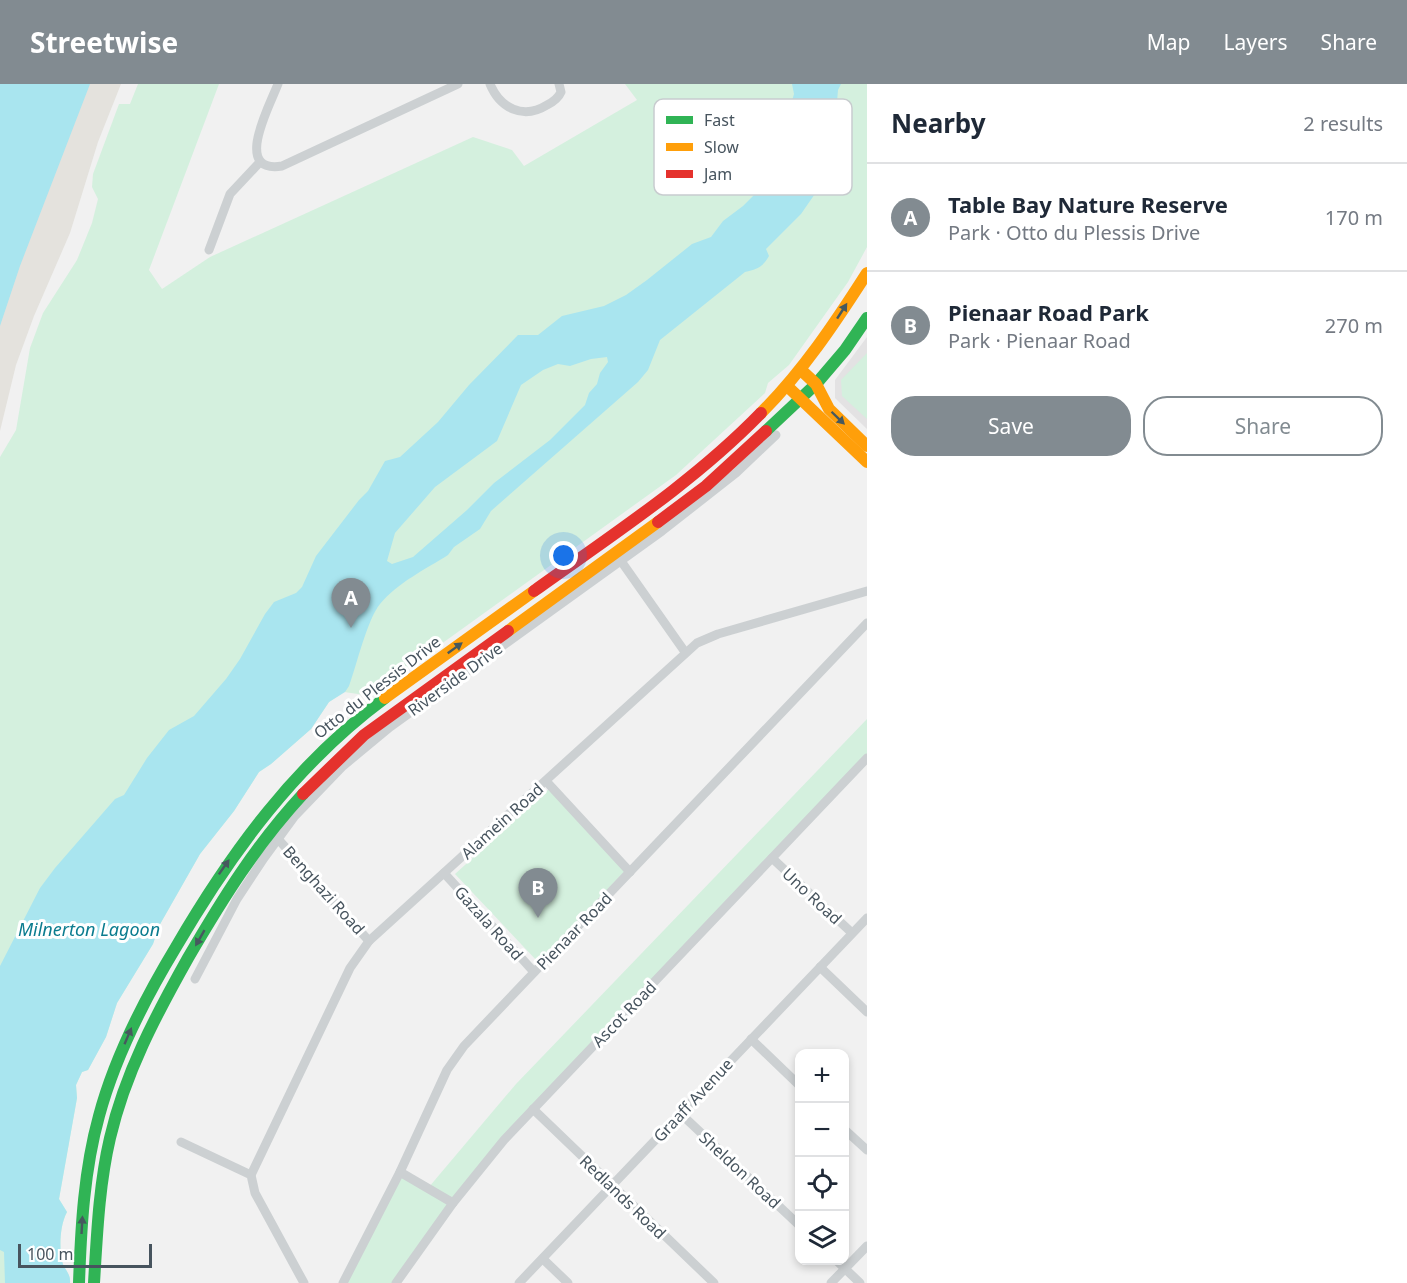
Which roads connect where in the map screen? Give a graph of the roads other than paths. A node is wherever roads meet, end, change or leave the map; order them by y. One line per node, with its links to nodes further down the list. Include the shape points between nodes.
1 (278, 84): 5 (street, via 255,147)
2 (459, 84): 5 (street, via 282,166)
3 (490, 84): 4 (street, via 499,101 527,113 556,99 561,92)
4 (559, 84)
5 (260, 162): 6 (street, via 230,194)
6 (208, 250)
7 (867, 273): 9 (main road, Otto du Plessis Drive, one-way to 7)
8 (867, 318): 10 (main road, Otto du Plessis Drive)
9 (801, 370): 10 (main road); 11 (main road, Otto du Plessis Drive)
10 (816, 384): 12 (main road, Otto du Plessis Drive); 14 (main road, one-way to 14, via 829,409)
11 (787, 386): 12 (main road); 49 (main road, Otto du Plessis Drive, one-way to 11, via 87,1174 115,1066 164,966 215,881 254,826 300,772 353,723 662,499 732,441)
12 (801, 399): 14 (main road); 50 (main road, Otto du Plessis Drive, one-way to 50, via 687,501 364,735 284,814 224,896 151,1023 130,1069 107,1154 98,1212)
13 (776, 435): 16 (street, Riverside Drive, via 720,486)
14 (860, 445): 15 (main road)
15 (867, 462)
16 (621, 561): 19 (street); 22 (street, Riverside Drive, via 367,744 309,799)
17 (867, 591): 19 (street, Alamein Road, via 710,636)
18 (867, 623): 24 (street, Pienaar Road)
19 (685, 652): 21 (street, Alamein Road)
20 (867, 758): 23 (street, Ascot Road)
21 (546, 781): 24 (street); 25 (street, Alamein Road)
22 (278, 839): 28 (street, Benghazi Road); 31 (street, Riverside Drive, via 237,899)
23 (772, 858): 27 (street, Uno Road); 35 (street, Ascot Road)
24 (630, 872): 30 (street, Pienaar Road)
25 (444, 873): 28 (street, Alamein Road); 30 (street, Gazala Road)
26 (867, 918): 27 (street, Graaff Avenue)
27 (852, 933): 29 (street, Graaff Avenue)
28 (369, 941): 41 (street, Alamein Road, via 350,968)
29 (820, 967): 32 (street); 33 (street, Graaff Avenue)
30 (534, 972): 40 (street, Pienaar Road, via 447,1070)
31 (195, 979)
32 (867, 1011)
33 (751, 1039): 34 (street); 36 (street, Graaff Avenue)
34 (795, 1081)
35 (532, 1109): 42 (street, Redlands Road); 43 (street, Ascot Road)
36 (681, 1114): 42 (street, Graaff Avenue); 44 (street, Sheldon Road)
37 (849, 1134): 39 (street)
38 (181, 1142): 41 (street)
39 (867, 1150)
40 (400, 1172): 43 (street); 52 (street, Pienaar Road)
41 (251, 1175): 51 (street, via 255,1193)
42 (611, 1187): 46 (street, Graaff Avenue); 56 (street, Redlands Road)
43 (453, 1203): 53 (street, Ascot Road)
44 (795, 1221)
45 (867, 1246): 48 (street)
46 (543, 1259): 54 (street, Graaff Avenue); 55 (street)
47 (841, 1265): 48 (street)
48 (845, 1269): 57 (street); 58 (street)
49 (79, 1283)
50 (94, 1283)
51 (303, 1283)
52 (344, 1283)
53 (396, 1283)
54 (519, 1283)
55 (568, 1283)
56 (714, 1283)
57 (831, 1283)
58 (860, 1283)

